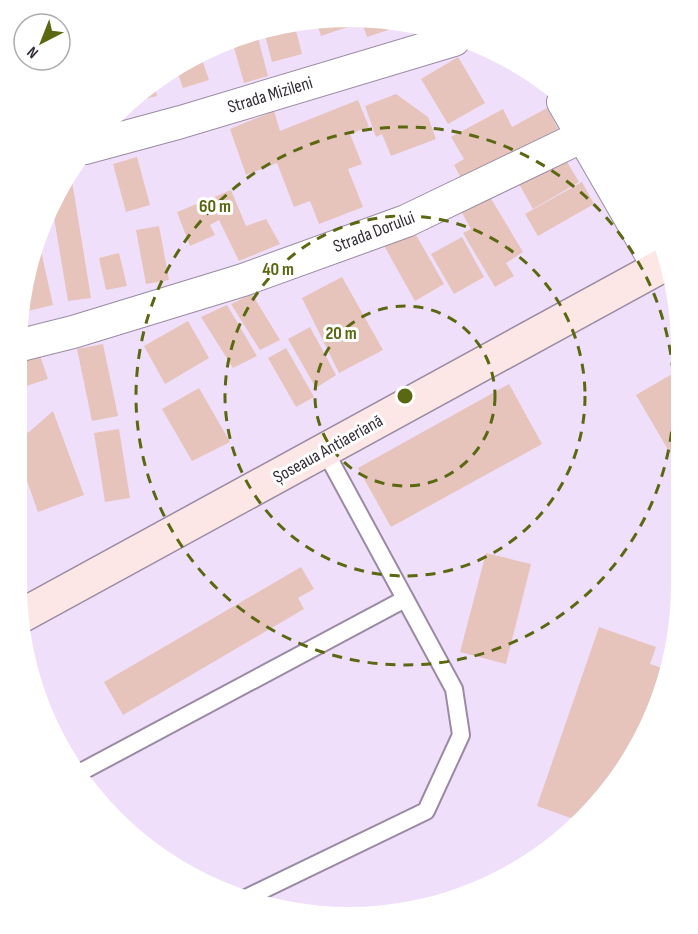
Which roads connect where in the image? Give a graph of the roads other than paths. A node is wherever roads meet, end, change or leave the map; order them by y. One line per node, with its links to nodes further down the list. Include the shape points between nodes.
1 (447, 42): 4 (street, Strada Mizileni)
2 (571, 116): 3 (street)
3 (583, 136): 5 (street); 7 (street, Strada Dorului, via 406,221 243,280)
4 (102, 144)
5 (657, 257)
6 (660, 267): 8 (main road, Șoseaua Antiaeriană)
7 (27, 343)
8 (325, 451): 9 (lane); 10 (main road, Șoseaua Antiaeriană)
9 (405, 599): 11 (lane); 12 (lane, via 454,689 461,735 426,811)
10 (29, 612)
11 (85, 770)
12 (256, 893)

